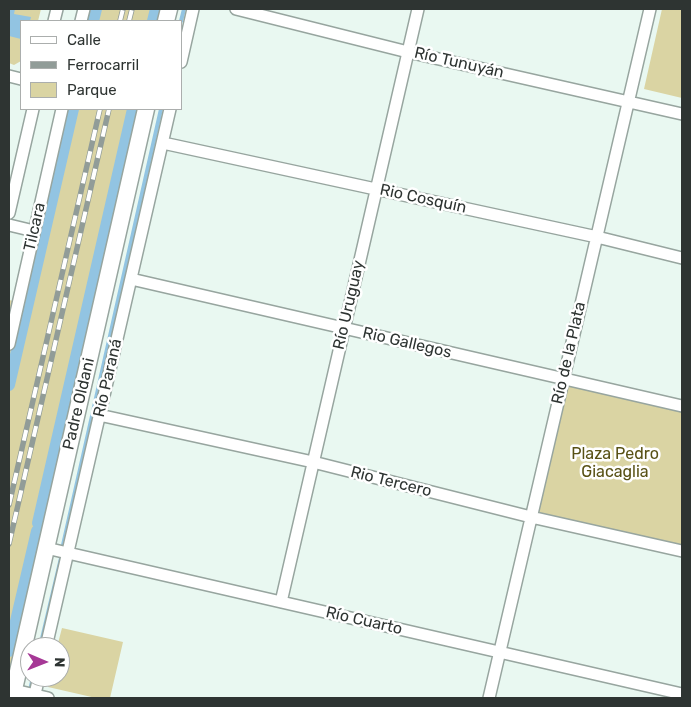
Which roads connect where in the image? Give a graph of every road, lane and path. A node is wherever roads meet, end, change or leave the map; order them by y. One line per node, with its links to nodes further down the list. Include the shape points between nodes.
1 (194, 9): 6 (street)
2 (236, 9): 5 (street, Río Tunuyán)
3 (418, 9): 5 (street, Río Uruguay)
4 (650, 9): 7 (street, Río de la Plata)
5 (408, 52): 7 (street, Río Tunuyán); 14 (street, Río Uruguay)
6 (182, 58)
7 (629, 102): 12 (street, Río Tunuyán); 18 (street, Río de la Plata)
8 (33, 110): 15 (street)
9 (62, 110): 17 (street, Tilcara)
10 (146, 110): 28 (main road, Padre Oldani)
11 (170, 110): 13 (street, Río Paraná)
12 (682, 114)
13 (163, 143): 14 (street, Rio Cosquín); 20 (street, Río Paraná)
14 (376, 189): 18 (street, Rio Cosquín); 21 (street, Río Uruguay)
15 (9, 213)
16 (9, 225): 17 (street)
17 (34, 231): 22 (street, Tilcara)
18 (596, 237): 19 (street, Rio Cosquín); 23 (street, Río de la Plata)
19 (682, 258)
20 (131, 279): 21 (street, Rio Gallegos); 25 (street, Río Paraná)
21 (344, 328): 23 (street, Rio Gallegos); 26 (street, Río Uruguay)
22 (9, 344)
23 (564, 379): 24 (street, Rio Gallegos); 27 (street, Río de la Plata)
24 (682, 406)
25 (99, 415): 26 (street, Rio Tercero); 30 (street, Río Paraná)
26 (313, 462): 27 (street, Rio Tercero); 31 (street, Río Uruguay)
27 (531, 517): 29 (street, Rio Tercero); 33 (street, Río de la Plata)
28 (46, 548): 30 (street, Río Cuarto); 34 (main road, Padre Oldani)
29 (682, 551)
30 (67, 553): 31 (street, Río Cuarto); 32 (street, Río Paraná)
31 (281, 602): 33 (street, Río Cuarto)
32 (48, 637)
33 (499, 652): 35 (street, Río Cuarto); 38 (street, Río de la Plata)
34 (13, 694): 36 (street)
35 (682, 694)
36 (35, 697): 37 (street)
37 (48, 698)
38 (489, 698)

